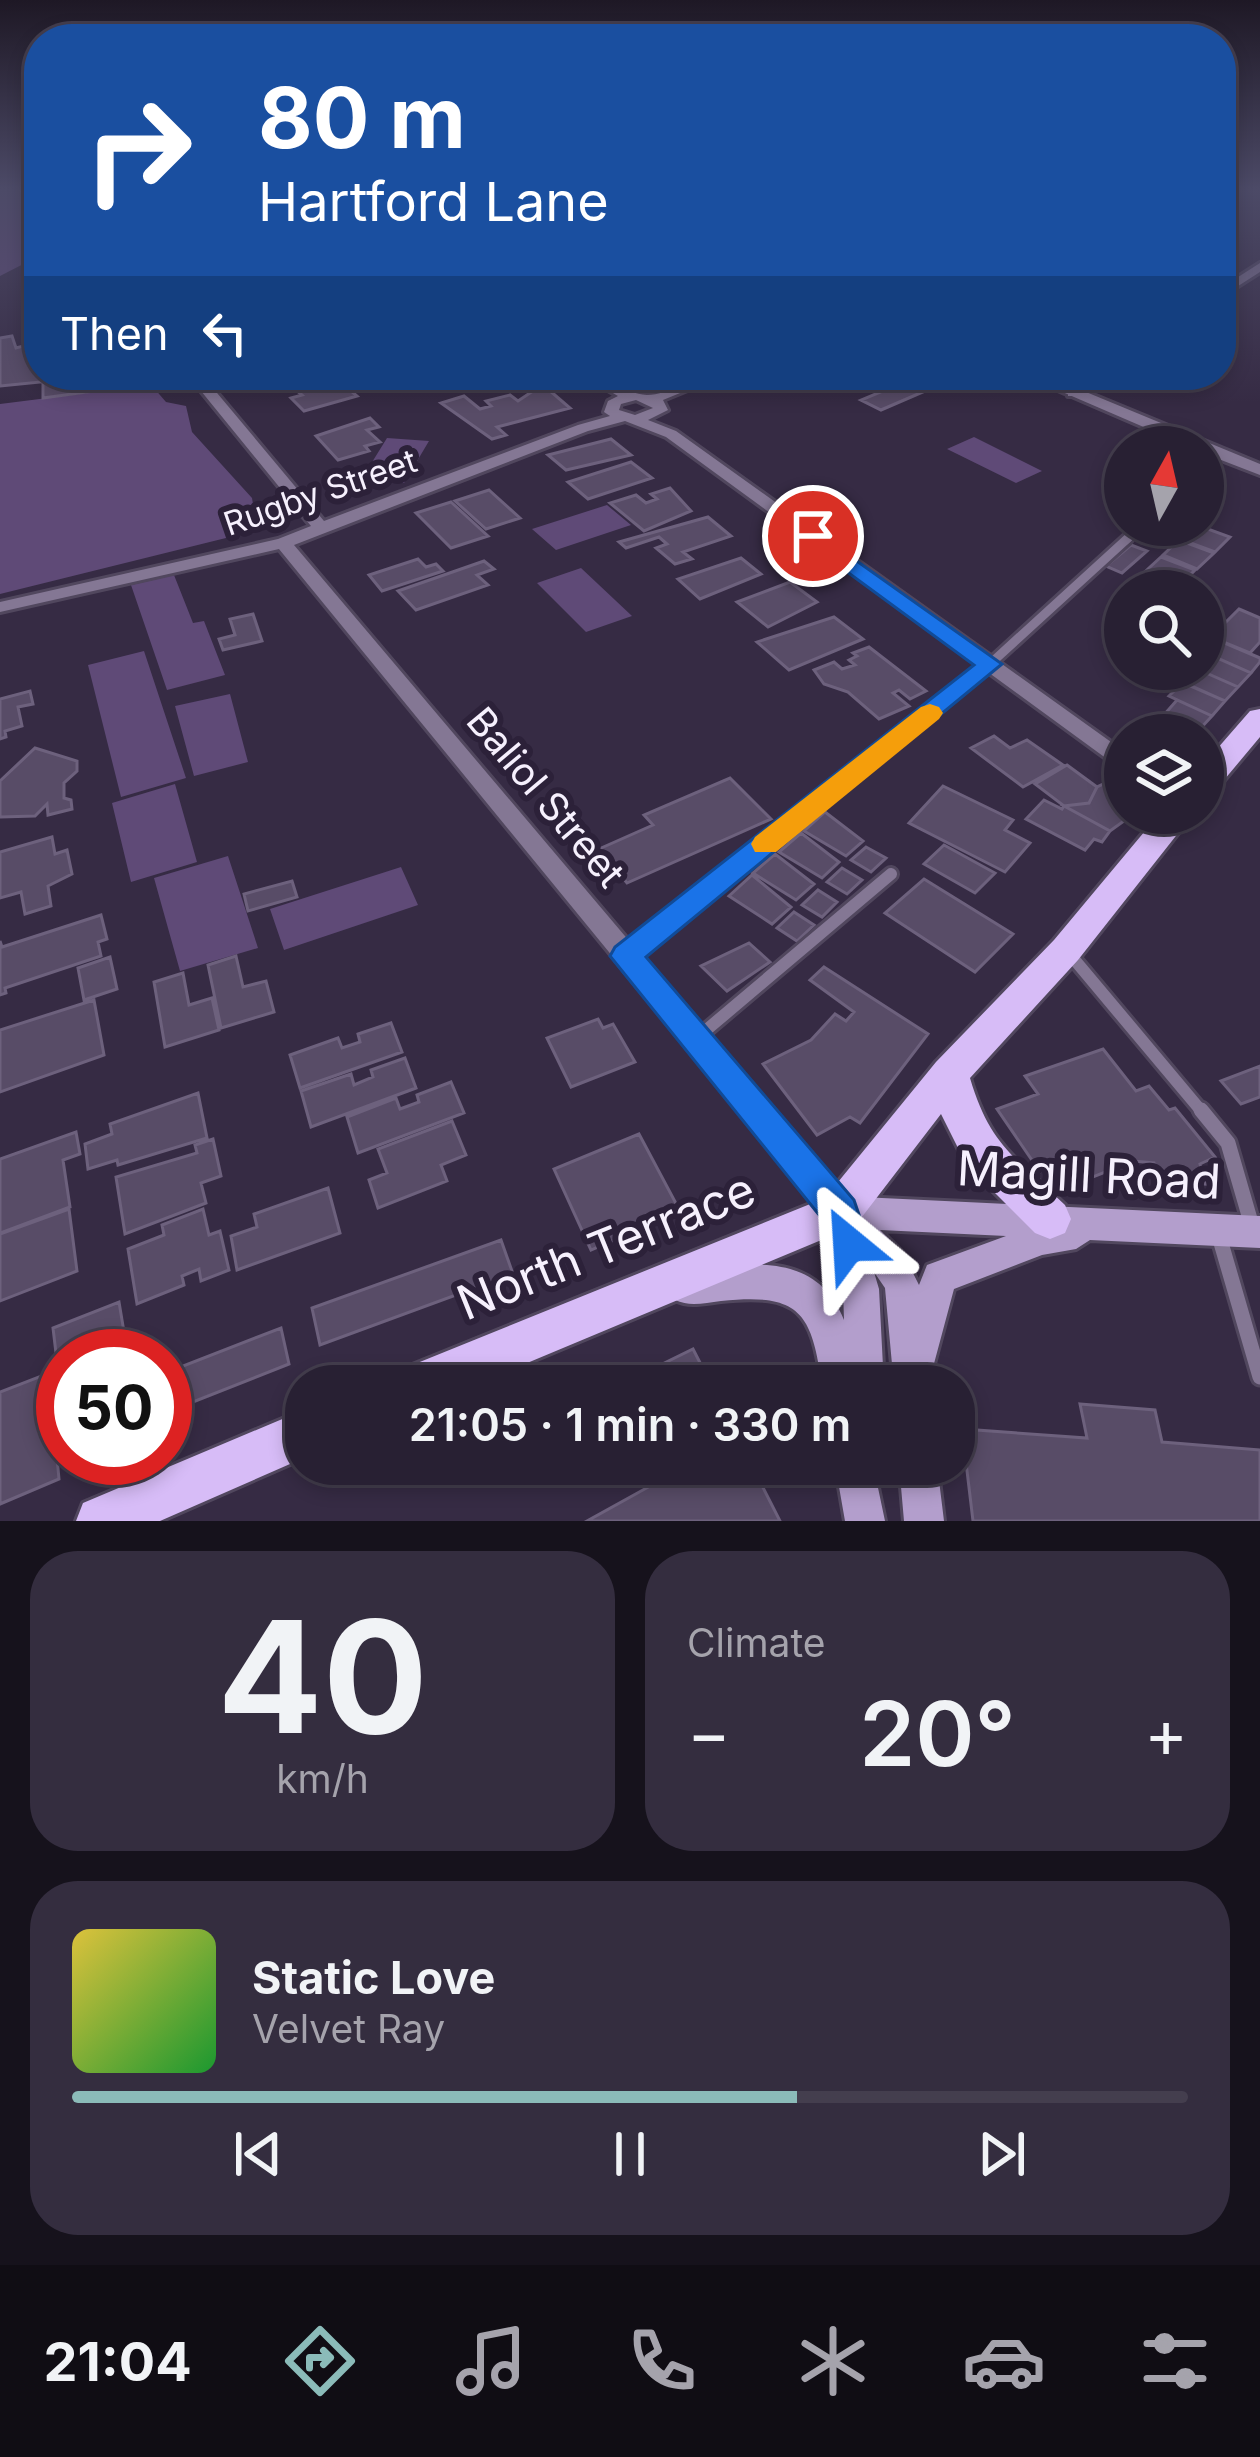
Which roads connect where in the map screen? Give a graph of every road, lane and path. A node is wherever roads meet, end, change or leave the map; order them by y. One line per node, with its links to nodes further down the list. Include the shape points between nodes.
1 (206, 390): 13 (street)
2 (604, 390): 8 (street)
3 (683, 390): 7 (street)
4 (1068, 390): 6 (street)
5 (1076, 390): 6 (street)
6 (1073, 392): 9 (street)
7 (656, 406): 8 (street); 8 (street, Rugby Street); 10 (street)
8 (622, 409): 10 (street); 13 (street, Rugby Street)
9 (1154, 426)
10 (671, 434): 17 (street)
11 (1224, 455): 12 (street)
12 (1260, 470)
13 (322, 529): 14 (street, Rugby Street)
14 (283, 543): 16 (street, Rugby Street); 24 (street, Baliol Street)
15 (1120, 546): 17 (lane)
16 (0, 607)
17 (990, 664): 19 (street); 24 (lane)
18 (1260, 718): 20 (main road)
19 (1104, 747)
20 (1224, 760)
21 (1161, 834): 23 (main road)
22 (891, 874): 25 (lane)
23 (1066, 950): 26 (main road); 31 (lane, via 1228,1143)
24 (626, 956): 25 (street, Baliol Street)
25 (695, 1039): 27 (street, Baliol Street)
26 (950, 1074): 27 (main road); 28 (main road, via 980,1151)
27 (840, 1212): 28 (main road, Magill Road); 32 (main road, North Terrace); 35 (main road, via 861,1289); 36 (main road, via 902,1285)
28 (1050, 1220): 29 (main road, Magill Road)
29 (1126, 1223): 30 (main road, Magill Road); 37 (main road, via 1042,1240 938,1277)
30 (1217, 1229): 31 (main road, Magill Road); 38 (lane)
31 (1257, 1232)
32 (631, 1296): 33 (main road, North Terrace); 34 (main road, via 765,1278 790,1284 810,1296 837,1338)
33 (466, 1365)
34 (840, 1365)
35 (865, 1365)
36 (909, 1365)
37 (916, 1365)
38 (1260, 1377)
39 (285, 1442): 43 (main road)
40 (859, 1485): 44 (main road)
41 (869, 1485): 44 (main road)
42 (920, 1485): 45 (main road)
43 (101, 1521)
44 (868, 1521)
45 (924, 1521)

